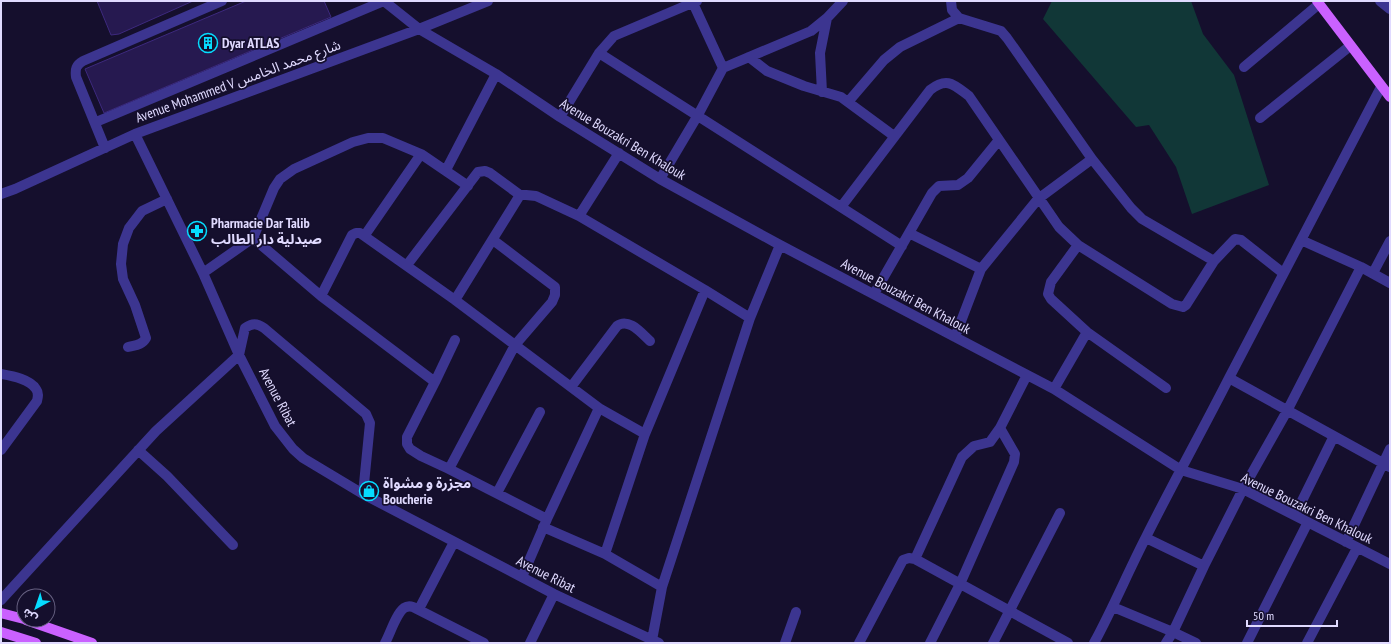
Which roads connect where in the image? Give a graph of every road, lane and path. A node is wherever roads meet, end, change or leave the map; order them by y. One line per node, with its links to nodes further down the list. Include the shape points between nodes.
1 (222, 1): 26 (street, via 83,61 77,66 76,77)
2 (384, 1): 12 (street, Avenue Bouzakri Ben Khalouk); 26 (street)
3 (488, 1): 12 (street, Avenue Mohammed V شارع محمد الخامس)
4 (843, 1): 10 (street)
5 (951, 1): 11 (street, via 952,10)
6 (1380, 1): 9 (street)
7 (694, 2): 14 (street, via 614,36); 17 (street)
8 (1318, 2): 13 (main road); 16 (street)
9 (1390, 8)
10 (827, 18): 15 (street, via 811,31); 20 (street, via 820,53)
11 (959, 18): 22 (street, via 900,47 884,60); 33 (street, via 1004,34)
12 (419, 29): 18 (street, Avenue Bouzakri Ben Khalouk); 27 (street, Avenue Mohammed V شارع محمد الخامس)
13 (1350, 46): 19 (main road); 25 (street)
14 (599, 53): 23 (street); 24 (street)
15 (750, 57): 17 (street); 20 (street, via 767,72)
16 (1244, 67)
17 (723, 68): 23 (street)
18 (496, 74): 24 (street, Avenue Bouzakri Ben Khalouk); 34 (street)
19 (1381, 87): 21 (main road); 47 (street)
20 (822, 92): 22 (street, via 841,97)
21 (1390, 97)
22 (848, 102): 28 (street)
23 (698, 115): 35 (street); 41 (street)
24 (560, 117): 32 (street, Avenue Bouzakri Ben Khalouk)
25 (1260, 118)
26 (96, 122): 30 (street)
27 (134, 134): 30 (street, Avenue Mohammed V شارع محمد الخامس); 39 (street, Avenue Ribat)
28 (894, 136): 29 (street, via 930,90 947,83 969,96); 41 (street)
29 (999, 140): 40 (street); 43 (street, via 968,178 958,185 939,186 932,193)
30 (105, 148): 37 (street, Avenue Mohammed V شارع محمد الخامس)
31 (421, 154): 34 (street); 44 (street); 45 (street, via 383,138 368,138 353,142 294,169 280,179 274,188)
32 (619, 154): 35 (street, Avenue Bouzakri Ben Khalouk); 42 (street)
33 (1092, 158): 40 (street); 52 (street, via 1142,219)
34 (446, 170): 36 (street)
35 (660, 179): 49 (street, Avenue Bouzakri Ben Khalouk)
36 (468, 186): 38 (street, via 478,172 485,171); 53 (street)
37 (1, 194)
38 (520, 195): 42 (street, via 536,196); 46 (street)
39 (167, 199): 56 (street, Avenue Ribat); 70 (street, via 142,212 129,228 124,244 121,264 123,279 146,338 139,345)
40 (1038, 199): 51 (street, via 1059,227); 55 (street)
41 (842, 207): 50 (street)
42 (579, 216): 60 (street)
43 (909, 233): 50 (street); 55 (street)
44 (365, 235): 53 (street); 62 (street, via 356,232 352,236)
45 (253, 238): 56 (street); 62 (street)
46 (492, 240): 63 (street); 69 (street, via 554,287 555,295 552,302)
47 (1301, 240): 54 (street); 57 (street)
48 (1390, 241): 58 (street)
49 (780, 245): 61 (street, Avenue Bouzakri Ben Khalouk); 64 (street)
50 (902, 246): 61 (street)
51 (1078, 246): 52 (street, via 1172,304 1183,307 1193,296); 65 (street, via 1051,282 1048,294)
52 (1214, 261): 57 (street, via 1235,239 1241,240)
53 (407, 265): 63 (street)
54 (1361, 267): 58 (street); 80 (street)
55 (981, 269): 66 (street)
56 (203, 272): 71 (street, Avenue Ribat)
57 (1283, 273): 74 (street)
58 (1373, 273): 59 (street)
59 (1390, 283)
60 (705, 290): 64 (street); 83 (street)
61 (874, 294): 66 (street, Avenue Bouzakri Ben Khalouk)
62 (321, 296): 75 (street)
63 (455, 300): 69 (street)
64 (750, 318): 109 (street)
65 (1087, 332): 77 (street); 78 (street)
66 (955, 337): 73 (street, Avenue Bouzakri Ben Khalouk)
67 (455, 340): 75 (street)
68 (650, 341): 76 (street, via 631,325 621,323)
69 (515, 345): 76 (street); 89 (street)
70 (128, 346)
71 (239, 355): 87 (street); 93 (street, Avenue Ribat, via 275,426 293,449 303,458); 93 (street, via 245,328 254,324 260,325 366,414 370,423)
72 (1, 374): 86 (street, via 29,382 38,393 37,401)
73 (1026, 375): 78 (street, Avenue Bouzakri Ben Khalouk); 82 (street)
74 (1229, 378): 80 (street); 90 (street)
75 (435, 382): 89 (street, via 407,436 407,444 421,456)
76 (571, 387): 79 (street)
77 (1166, 388)
78 (1054, 389): 90 (street, Avenue Bouzakri Ben Khalouk)
79 (599, 408): 83 (street); 97 (street)
80 (1287, 411): 84 (street); 91 (street)
81 (540, 412): 92 (street)
82 (1000, 428): 104 (street, via 990,442 974,446 962,457); 108 (street, via 1015,454 1014,462)
83 (645, 434): 103 (street)
84 (1334, 436): 88 (street); 95 (street)
85 (1390, 449): 88 (street)
86 (1, 450)
87 (138, 450): 101 (street, via 167,476); 111 (street)
88 (1386, 465): 100 (street)
89 (449, 469): 92 (street)
90 (1181, 470): 91 (street, Avenue Bouzakri Ben Khalouk); 98 (street)
91 (1243, 489): 95 (street, Avenue Bouzakri Ben Khalouk); 106 (street)
92 (497, 493): 97 (street)
93 (363, 494): 99 (street, Avenue Ribat)
94 (1060, 513): 114 (street)
95 (1295, 516): 96 (street, Avenue Bouzakri Ben Khalouk)
96 (1308, 522): 100 (street, Avenue Bouzakri Ben Khalouk); 136 (street)
97 (545, 523): 103 (street); 107 (street)
98 (1146, 538): 106 (street); 112 (street)
99 (454, 542): 107 (street, Avenue Ribat); 113 (street)
100 (1346, 542): 102 (street, Avenue Bouzakri Ben Khalouk)
101 (233, 545)
102 (1357, 548): 105 (street, Avenue Bouzakri Ben Khalouk); 122 (street)
103 (605, 554): 109 (street)
104 (915, 559): 108 (street); 129 (street, via 903,560)
105 (1390, 564)
106 (1204, 566): 120 (street)
107 (522, 577): 110 (street, Avenue Ribat)
108 (960, 584): 114 (street); 130 (street)
109 (662, 587): 121 (street)
110 (554, 594): 121 (street, Avenue Ribat); 127 (street)
111 (1, 600)
112 (1113, 607): 120 (street); 133 (street)
113 (419, 609): 125 (street, via 413,606 404,608); 126 (street)
114 (1010, 610): 131 (street); 132 (street)
115 (796, 612): 128 (street)
116 (1, 613): 117 (main road)
117 (16, 617)
118 (48, 628): 124 (main road)
119 (1, 632): 123 (main road)
120 (1173, 632): 134 (street); 135 (street)
121 (655, 641)
122 (1309, 642)
123 (36, 643)
124 (92, 643)
125 (385, 643)
126 (484, 643)
127 (530, 643)
128 (784, 643)
129 (859, 643)
130 (930, 643)
131 (993, 643)
132 (1068, 643)
133 (1094, 643)
134 (1166, 643)
135 (1196, 643)
136 (1247, 643)

